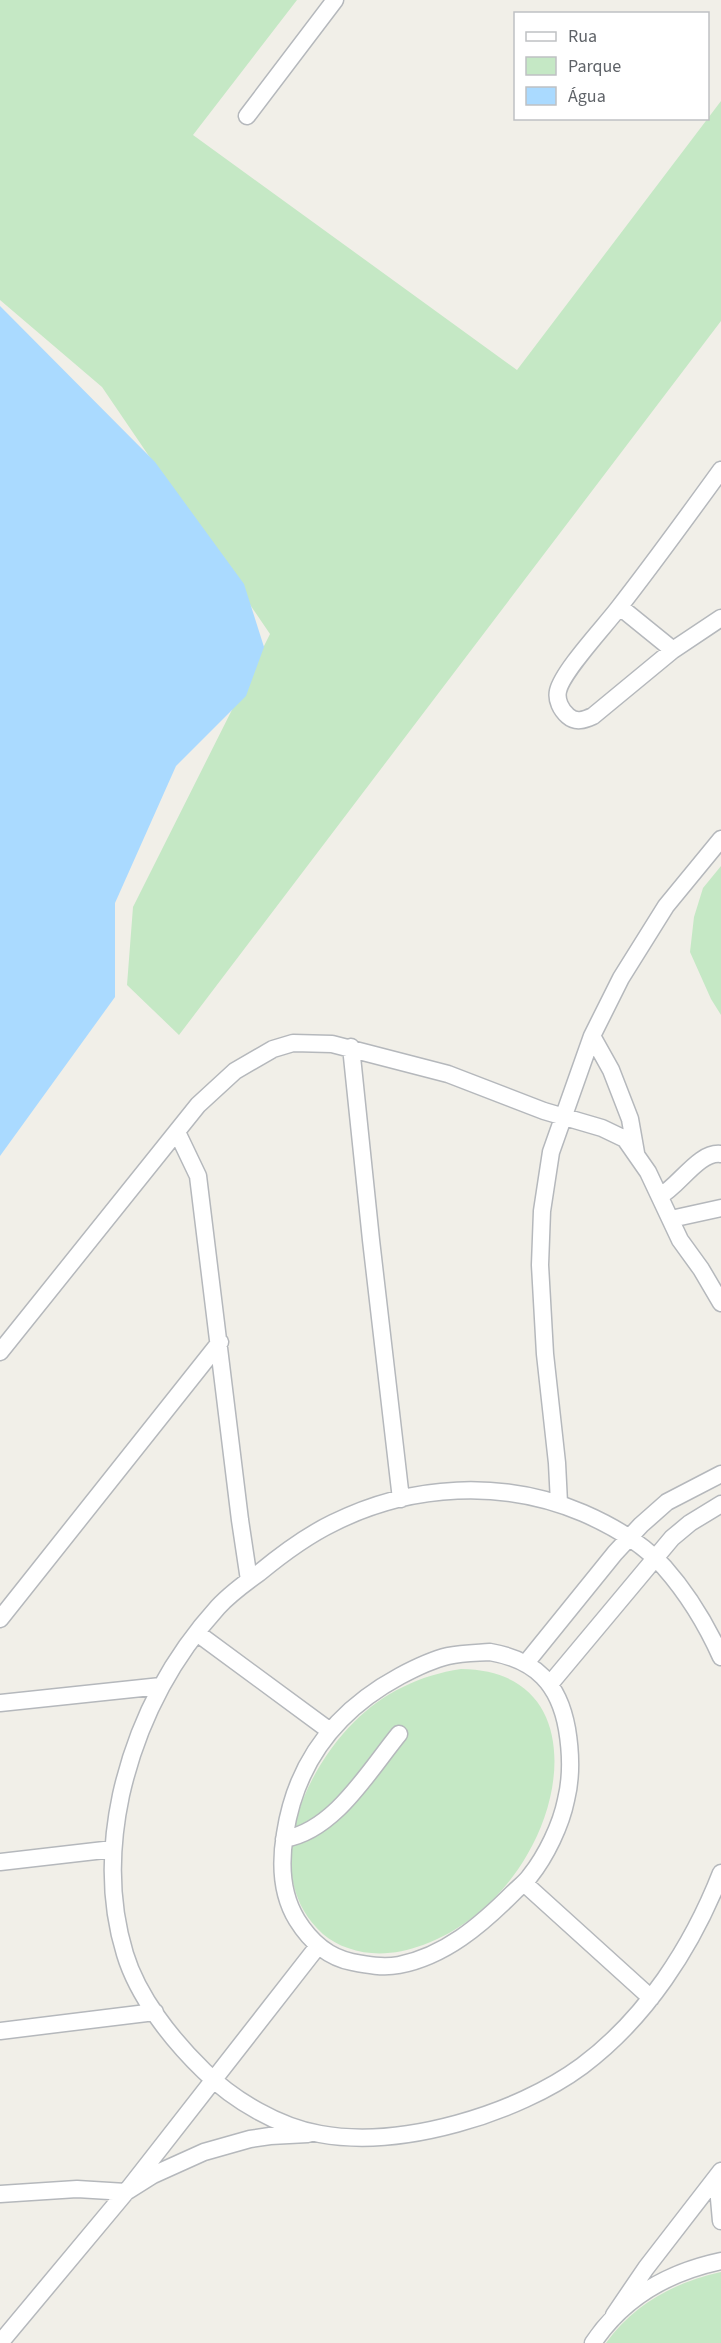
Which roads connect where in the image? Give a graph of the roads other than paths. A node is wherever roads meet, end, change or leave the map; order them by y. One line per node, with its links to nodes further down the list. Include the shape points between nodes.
1 (335, 0): 2 (street)
2 (246, 116)
3 (721, 470): 4 (street)
4 (620, 607): 6 (street); 6 (street, via 561,684 559,703 564,713 581,721 593,716)
5 (721, 618): 6 (street)
6 (673, 650)
7 (721, 839): 8 (street, via 644,938)
8 (592, 1036): 10 (street); 12 (street, via 611,1070 630,1119)
9 (351, 1047): 10 (street, via 448,1074); 11 (street, via 293,1043 273,1049 223,1081); 21 (street)
10 (563, 1116): 12 (street, via 625,1139); 22 (street, via 544,1189 540,1265)
11 (177, 1132): 18 (street, via 198,1176); 19 (street)
12 (636, 1154): 14 (street)
13 (721, 1154): 14 (street, via 705,1156)
14 (660, 1196): 16 (street)
15 (721, 1208): 16 (street)
16 (671, 1219): 17 (street, via 680,1240)
17 (721, 1303)
18 (220, 1342): 26 (street); 27 (street)
19 (0, 1352)
20 (718, 1474): 24 (street, via 667,1502)
21 (401, 1499): 22 (street, via 475,1490 521,1494); 26 (street, via 334,1522)
22 (559, 1503): 24 (street)
23 (721, 1504): 25 (street, via 690,1523)
24 (629, 1537): 25 (street); 30 (street)
25 (655, 1558): 29 (street, via 686,1597); 31 (street)
26 (249, 1580): 28 (street, via 218,1607)
27 (0, 1619)
28 (197, 1633): 32 (street); 34 (street)
29 (721, 1657)
30 (526, 1663): 31 (street); 34 (street, via 490,1652 430,1662 375,1690)
31 (550, 1684): 40 (street, via 561,1702 566,1724 571,1759 569,1782 552,1836)
32 (161, 1686): 33 (street); 37 (street, via 129,1758 115,1820)
33 (0, 1702)
34 (330, 1731): 36 (street, via 299,1782)
35 (399, 1734): 36 (street, via 333,1814 308,1832)
36 (284, 1839): 41 (street, via 286,1899 303,1930)
37 (113, 1849): 38 (street); 43 (street, via 114,1896 125,1954 136,1982)
38 (0, 1862)
39 (721, 1873): 42 (street, via 699,1926)
40 (524, 1883): 41 (street, via 463,1937 398,1965 346,1961); 42 (street)
41 (318, 1946): 45 (street)
42 (651, 1998): 46 (street, via 580,2067 515,2105 411,2133)
43 (155, 2012): 44 (street); 45 (street)
44 (0, 2031)
45 (214, 2081): 46 (street, via 249,2106); 48 (street)
46 (318, 2134): 48 (street, via 270,2136 220,2147 169,2167)
47 (719, 2174): 50 (street); 52 (street)
48 (126, 2192): 49 (street, via 77,2189); 53 (street)
49 (0, 2194)
50 (721, 2221)
51 (721, 2261): 52 (street, via 655,2284)
52 (614, 2315): 54 (street)
53 (0, 2343)
54 (593, 2343)

